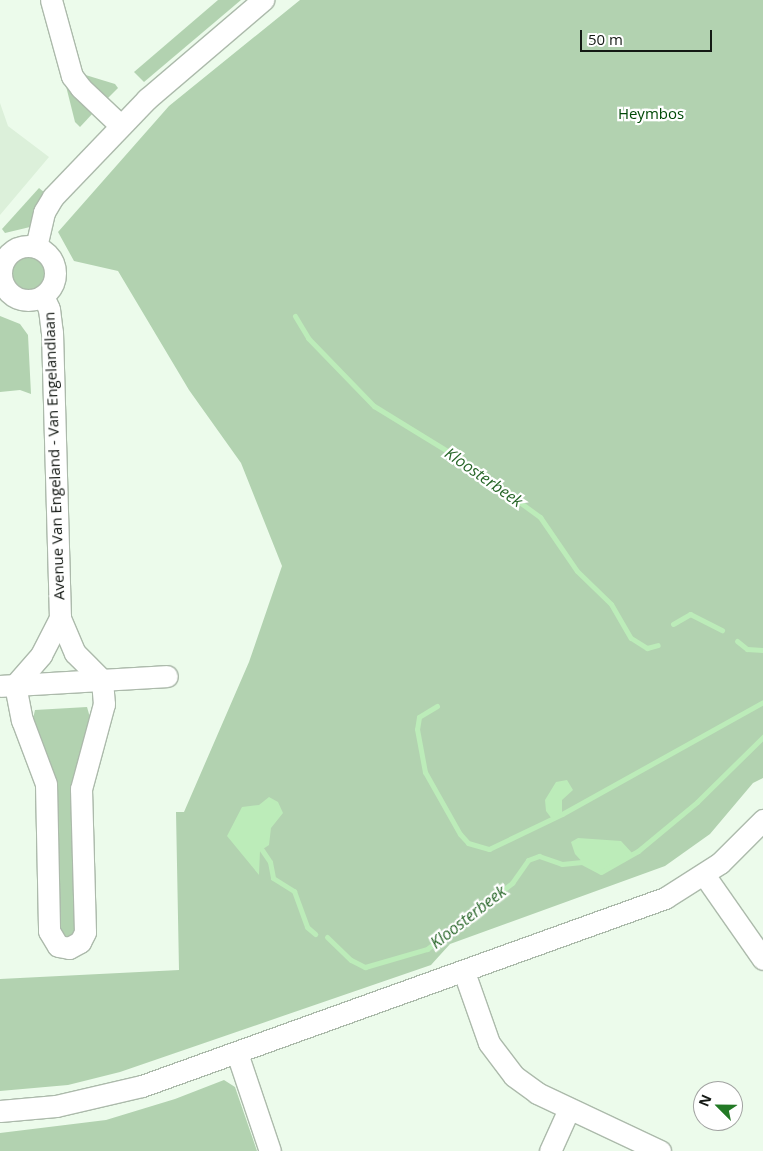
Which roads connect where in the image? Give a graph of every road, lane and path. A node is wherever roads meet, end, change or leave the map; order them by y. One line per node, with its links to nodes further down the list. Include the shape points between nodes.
1 (51, 0): 3 (street, via 72,76)
2 (263, 0): 3 (street, via 191,59)
3 (120, 125): 4 (street, via 46,206)
4 (36, 247): 5 (street, via 26,246 11,252 2,265); 6 (street, via 48,254 55,269 53,284)
5 (1, 282): 6 (street, via 19,299)
6 (42, 296): 7 (street, Avenue Van Engeland - Van Engelandlaan, via 49,309 52,332)
7 (60, 618): 9 (street, Avenue Van Engeland - Van Engelandlaan, via 75,653); 10 (street, Avenue Van Engeland - Van Engelandlaan, via 41,655)
8 (166, 676): 9 (street)
9 (102, 680): 10 (street); 10 (street, via 104,704 81,789 85,932 80,942 70,948 58,946 49,931 46,784)
10 (7, 685)
11 (763, 820): 12 (street)
12 (704, 876): 13 (street); 14 (street, via 665,898)
13 (763, 959)
14 (464, 972): 15 (street); 16 (street, via 483,1030 503,1063 537,1093)
15 (237, 1052): 17 (street, via 94,1099); 18 (street)
16 (569, 1109): 19 (street); 20 (street)
17 (0, 1111)
18 (270, 1151)
19 (550, 1151)
20 (660, 1151)

